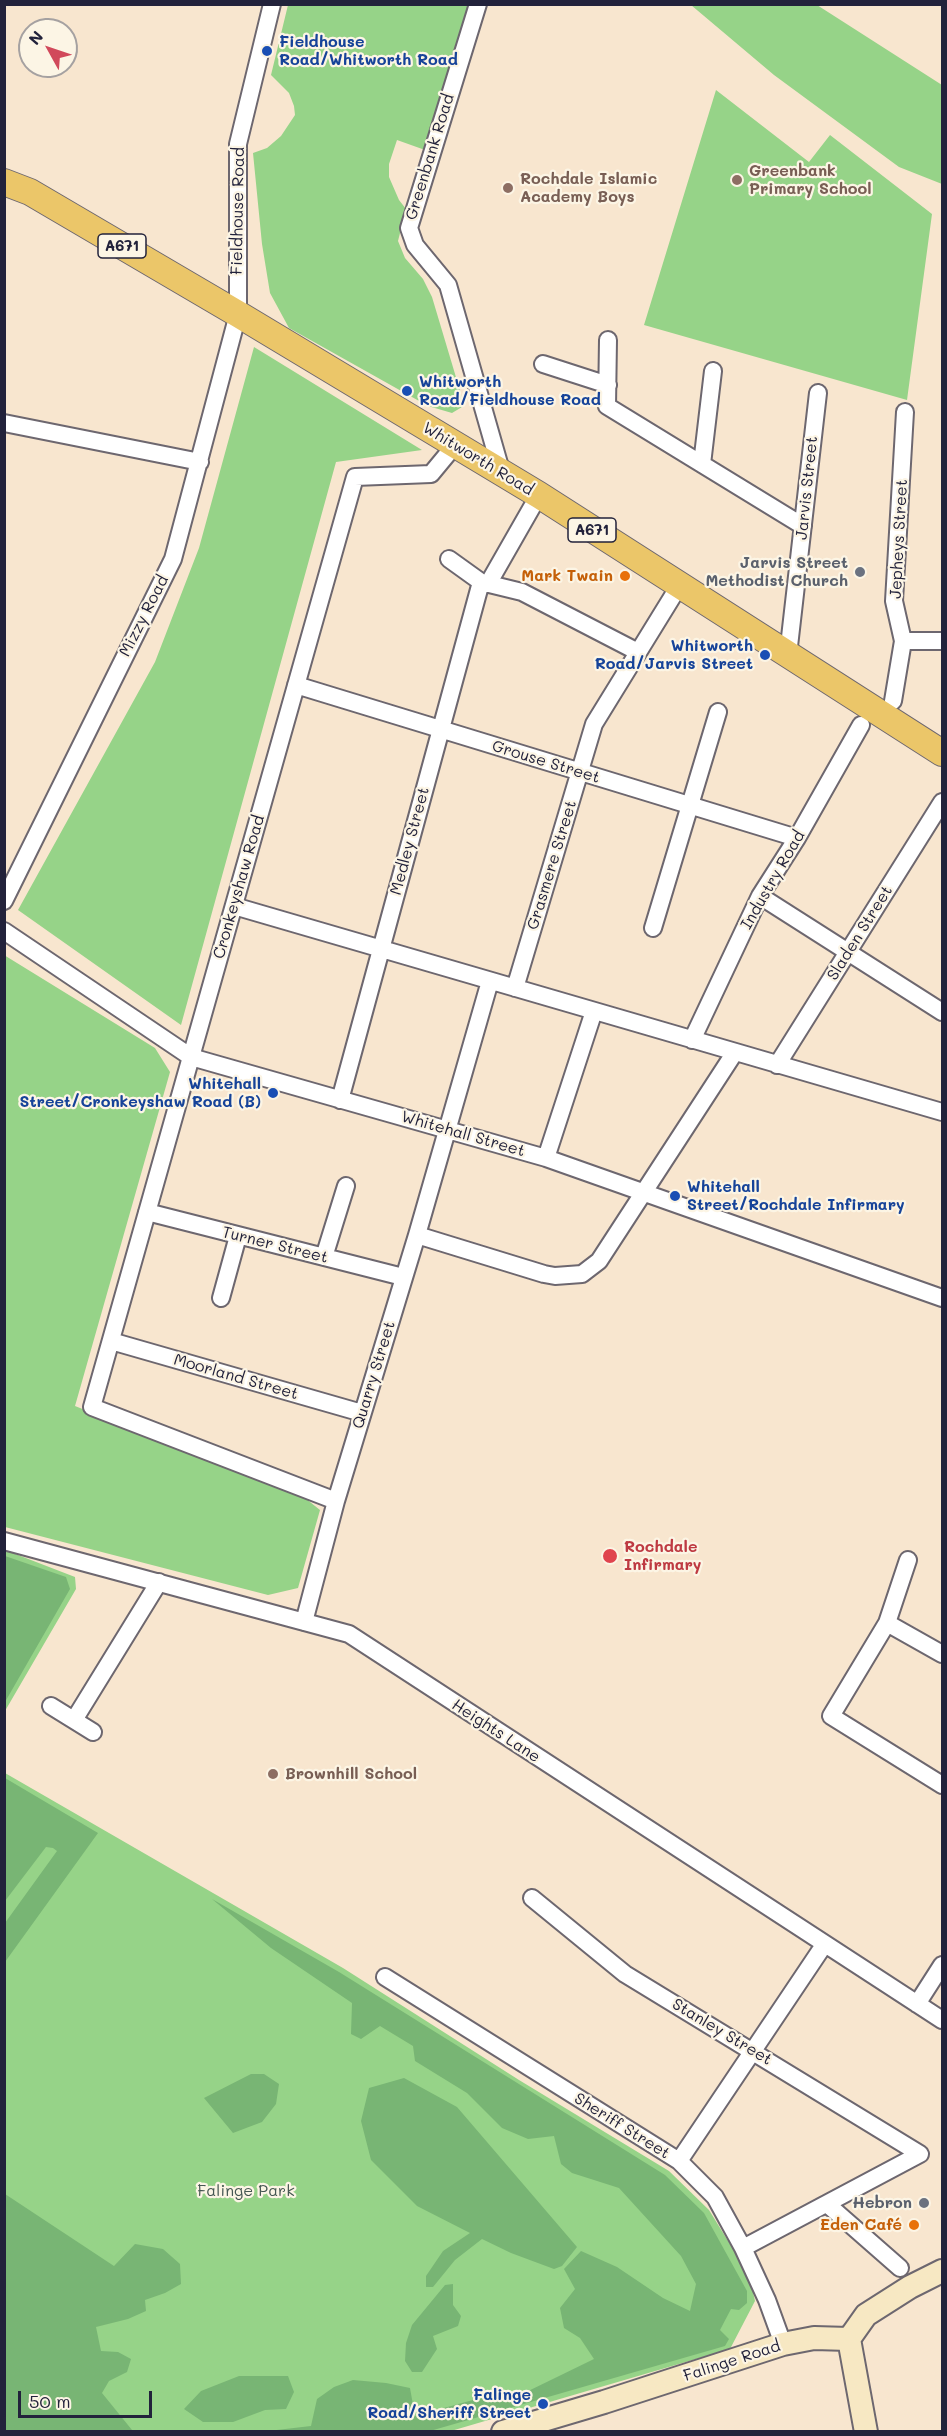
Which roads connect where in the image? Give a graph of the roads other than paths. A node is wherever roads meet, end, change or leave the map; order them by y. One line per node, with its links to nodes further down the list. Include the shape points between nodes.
1 (272, 4): 4 (street, Fieldhouse Road, via 238,144)
2 (478, 4): 15 (street, Greenbank Road, via 409,228 415,245 448,285)
3 (4, 182): 4 (main road, Whitworth Road / A671, via 30,192)
4 (238, 314): 12 (main road, Whitworth Road / A671); 13 (street, Mizzy Road)
5 (609, 340): 8 (street)
6 (543, 364): 8 (street)
7 (713, 370): 14 (street)
8 (608, 385): 14 (street, via 608,406)
9 (818, 393): 17 (street, Jarvis Street)
10 (905, 412): 21 (street, Jepheys Street, via 894,601)
11 (4, 423): 13 (street)
12 (455, 445): 15 (main road, Whitworth Road / A671); 25 (street, Cronkeyshaw Road, via 431,474 355,477)
13 (200, 462): 36 (street, Mizzy Road, via 173,559)
14 (702, 464): 17 (street)
15 (502, 474): 20 (main road, Whitworth Road / A671)
16 (532, 507): 19 (street, Medley Street)
17 (803, 526): 24 (street, Jarvis Street)
18 (449, 559): 19 (street)
19 (484, 583): 23 (street, via 522,592); 29 (street, Medley Street)
20 (679, 586): 23 (street, Grasmere Street); 24 (main road, Whitworth Road / A671)
21 (903, 640): 22 (street); 26 (street, Jepheys Street)
22 (942, 640)
23 (638, 652): 31 (street, Grasmere Street, via 594,724)
24 (788, 655): 30 (main road, Whitworth Road / A671)
25 (296, 685): 29 (street, Grouse Street); 37 (street, Cronkeyshaw Road)
26 (893, 701)
27 (718, 712): 33 (street)
28 (861, 725): 34 (street, Industry Road)
29 (441, 729): 31 (street, Grouse Street); 40 (street, Medley Street)
30 (942, 753)
31 (580, 772): 33 (street, Grouse Street); 43 (street, Grasmere Street)
32 (942, 802): 41 (street, Sladen Street)
33 (690, 805): 34 (street, Grouse Street); 38 (street)
34 (797, 838): 35 (street, Industry Road)
35 (760, 896): 41 (street); 46 (street, Industry Road)
36 (4, 901)
37 (234, 906): 40 (street); 48 (street, Cronkeyshaw Road)
38 (653, 928)
39 (4, 931): 48 (street, Whitehall Street)
40 (381, 949): 42 (street); 50 (street, Medley Street)
41 (848, 952): 45 (street); 49 (street, Sladen Street)
42 (489, 981): 43 (street); 52 (street, Quarry Street)
43 (515, 988): 44 (street)
44 (594, 1011): 46 (street); 53 (street)
45 (942, 1012)
46 (692, 1040): 47 (street)
47 (735, 1052): 49 (street); 55 (street)
48 (191, 1057): 50 (street, Whitehall Street); 56 (street, Cronkeyshaw Road)
49 (777, 1065): 51 (street)
50 (340, 1100): 52 (street, Whitehall Street)
51 (942, 1112)
52 (447, 1130): 53 (street, Whitehall Street); 57 (street, Quarry Street)
53 (546, 1158): 55 (street, Whitehall Street)
54 (346, 1186): 59 (street)
55 (643, 1194): 57 (street, via 599,1261 582,1274 555,1276); 62 (street, Whitehall Street)
56 (147, 1212): 58 (street, Turner Street); 63 (street, Cronkeyshaw Road)
57 (417, 1235): 60 (street, Quarry Street)
58 (238, 1236): 59 (street, Turner Street); 61 (street)
59 (324, 1257): 60 (street, Turner Street)
60 (403, 1277): 64 (street, Quarry Street)
61 (221, 1298)
62 (942, 1298)
63 (111, 1341): 64 (street, Moorland Street); 65 (street, Cronkeyshaw Road, via 92,1407)
64 (362, 1413): 65 (street, Quarry Street)
65 (336, 1501): 69 (street, Quarry Street)
66 (4, 1542): 68 (street, Heights Lane)
67 (908, 1560): 70 (street)
68 (159, 1582): 69 (street, Heights Lane); 73 (street)
69 (304, 1622): 77 (street, Heights Lane, via 349,1634)
70 (887, 1623): 71 (street); 75 (street, via 831,1716)
71 (942, 1654)
72 (51, 1706): 73 (street)
73 (74, 1720): 74 (street)
74 (93, 1732)
75 (942, 1785)
76 (532, 1898): 82 (street, Stanley Street, via 625,1974)
77 (824, 1945): 80 (street, Heights Lane); 82 (street)
78 (942, 1965): 80 (street)
79 (386, 1977): 83 (street, Sheriff Street)
80 (916, 2004): 81 (street, Heights Lane)
81 (942, 2020)
82 (753, 2050): 83 (street); 84 (street, Stanley Street, via 920,2154)
83 (679, 2161): 85 (street, Sheriff Street, via 715,2197)
84 (827, 2204): 85 (street); 86 (street)
85 (743, 2248): 89 (street, Sheriff Street)
86 (900, 2268)
87 (942, 2271): 88 (main road, via 866,2315)
88 (849, 2339): 89 (main road, Falinge Road, via 814,2338); 91 (main road)
89 (783, 2344): 90 (main road, Falinge Road)
90 (503, 2432)
91 (866, 2432)

